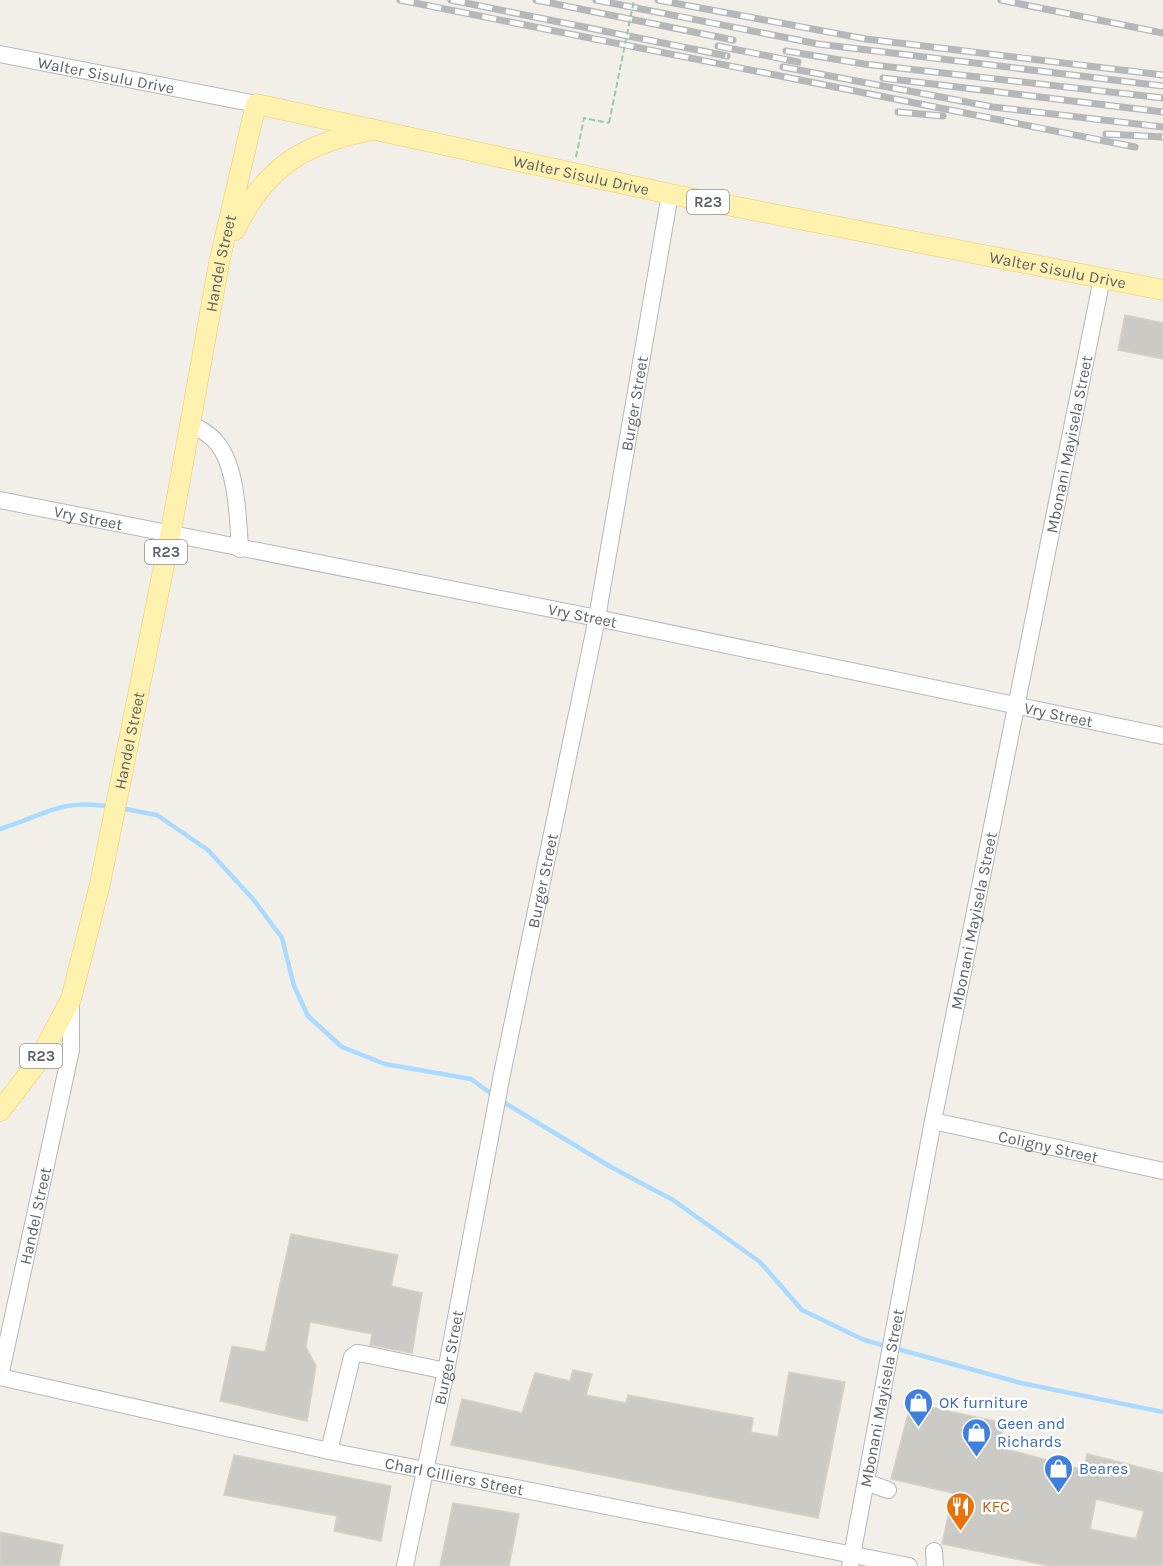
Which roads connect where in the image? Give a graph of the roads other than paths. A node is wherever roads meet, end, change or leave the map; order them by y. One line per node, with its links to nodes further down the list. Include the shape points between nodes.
1 (0, 54): 2 (street, Walter Sisulu Drive)
2 (256, 104): 3 (main road, Walter Sisulu Drive / R23); 5 (main road, Handel Street / R23)
3 (376, 130): 4 (main road, Walter Sisulu Drive / R23); 5 (main road, via 319,145 282,164 246,207)
4 (670, 194): 6 (main road, Walter Sisulu Drive / R23); 12 (street, Burger Street)
5 (219, 263): 8 (main road, Handel Street / R23)
6 (1102, 278): 7 (main road, Walter Sisulu Drive / R23); 13 (street, Mbonani Mayisela Street)
7 (1163, 290)
8 (190, 423): 10 (main road, Handel Street / R23); 11 (street, via 213,439 228,464)
9 (0, 500): 10 (street, Vry Street)
10 (170, 536): 11 (street, Vry Street); 15 (main road, Handel Street / R23, via 100,884)
11 (240, 549): 12 (street, Vry Street)
12 (597, 618): 13 (street, Vry Street); 19 (street, Burger Street, via 502,1074)
13 (1017, 706): 14 (street, Vry Street); 17 (street, Mbonani Mayisela Street)
14 (1163, 736)
15 (71, 999): 16 (main road, R23, via 37,1063); 20 (street, Handel Street, via 71,1050)
16 (1, 1110)
17 (933, 1121): 18 (street, Coligny Street); 23 (street, Mbonani Mayisela Street)
18 (1163, 1171)
19 (446, 1371): 21 (street, via 357,1353 352,1357); 22 (street, Burger Street)
20 (0, 1377): 21 (street, Charl Cilliers Street)
21 (329, 1451): 22 (street, Charl Cilliers Street)
22 (426, 1471): 25 (street, Charl Cilliers Street); 26 (street, Burger Street)
23 (866, 1482): 24 (street); 25 (street, Mbonani Mayisela Street)
24 (888, 1490)
25 (851, 1560): 27 (street, Charl Cilliers Street)
26 (405, 1566)
27 (909, 1566)

